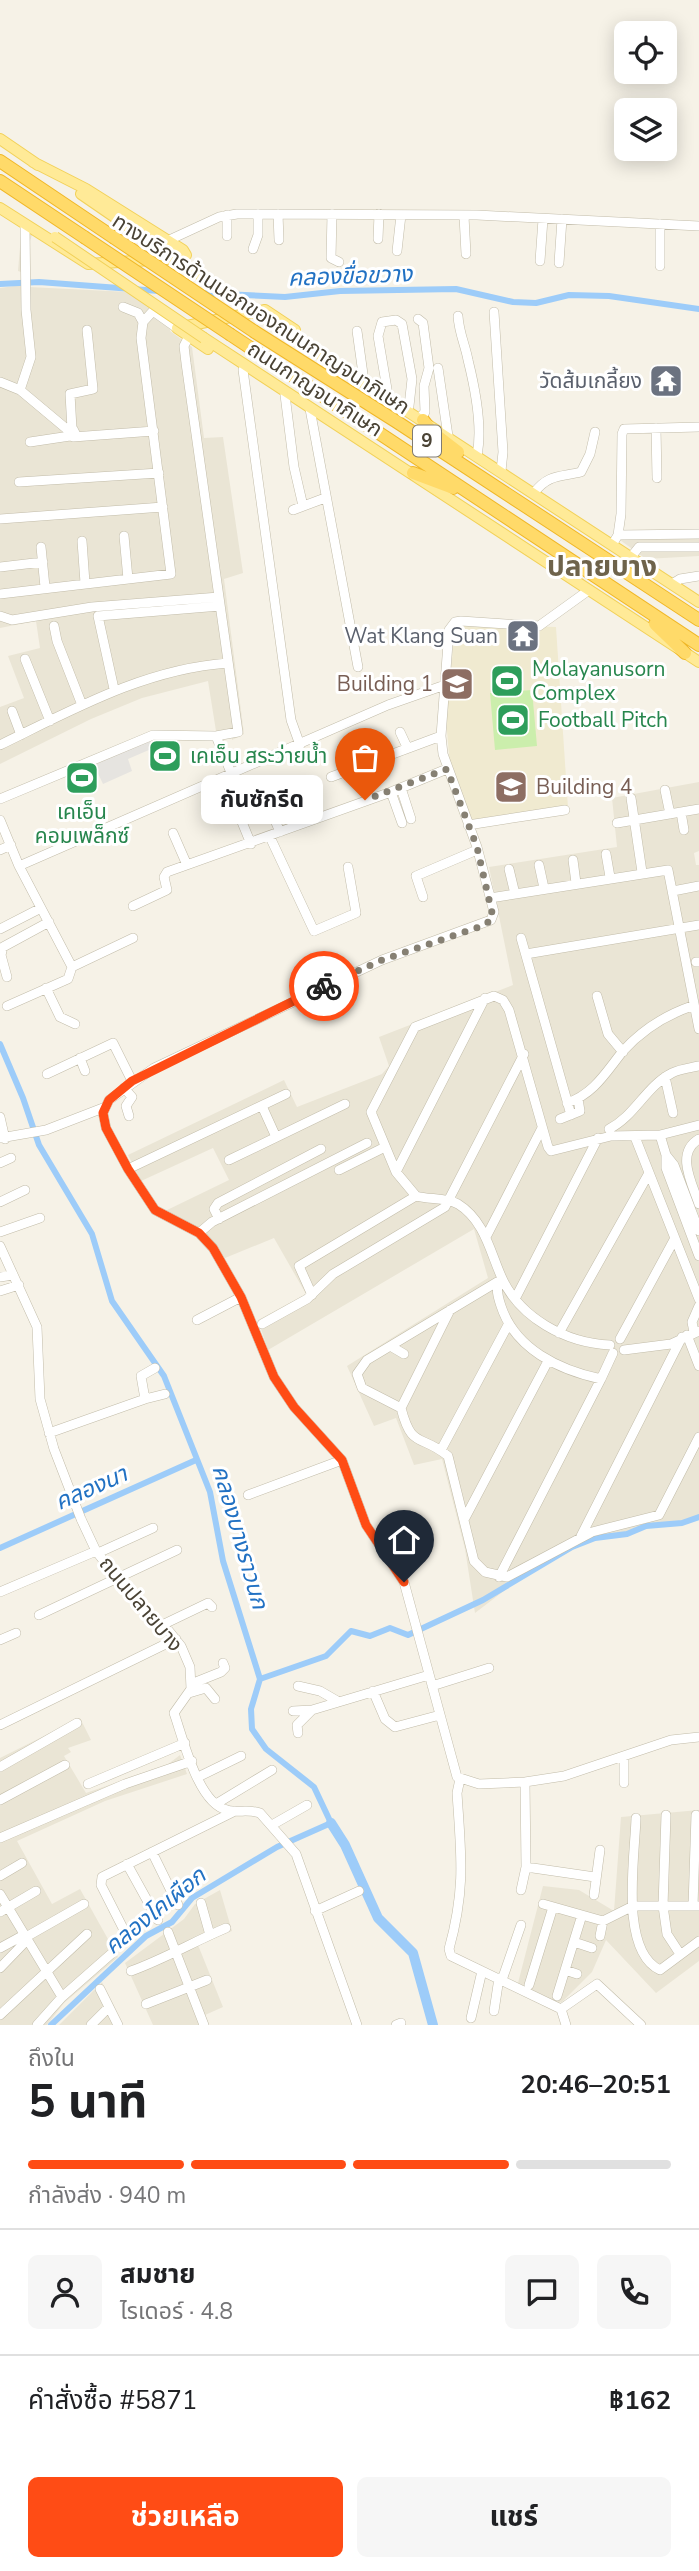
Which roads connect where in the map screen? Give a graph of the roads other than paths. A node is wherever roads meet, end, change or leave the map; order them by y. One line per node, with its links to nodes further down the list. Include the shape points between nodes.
1 (0, 139): 3 (main road, ทางบริการด้านนอกของถนนกาญจนาภิเษก)
2 (0, 161): 60 (highway, ถนนกาญจนาภิเษก / 9, bridge)
3 (33, 162): 22 (main road, via 86,189); 48 (main road, ทางบริการด้านนอกของถนนกาญจนาภิเษก, bridge)
4 (0, 181): 65 (highway, ถนนกาญจนาภิเษก / 9, bridge)
5 (0, 201): 46 (main road, bridge)
6 (0, 208): 17 (main road)
7 (258, 214): 8 (street); 10 (street); 23 (street)
8 (278, 214): 11 (street); 21 (street)
9 (379, 214): 11 (street); 12 (street); 20 (street)
10 (227, 215): 19 (street); 22 (street)
11 (332, 215): 27 (street, via 331,258)
12 (401, 215): 13 (street); 24 (street)
13 (464, 216): 14 (street); 25 (street)
14 (543, 219): 15 (street); 26 (street)
15 (562, 219): 16 (street); 28 (street)
16 (660, 224): 18 (street); 29 (street)
17 (25, 226): 22 (main road, via 94,266 185,257 185,252); 44 (street, via 31,362)
18 (699, 226)
19 (227, 236)
20 (378, 239)
21 (279, 240)
22 (167, 241)
23 (253, 249)
24 (397, 251)
25 (466, 254)
26 (540, 261)
27 (339, 262)
28 (559, 263)
29 (660, 266)
30 (123, 307): 34 (street, via 138,313)
31 (494, 312): 57 (street)
32 (458, 316): 56 (street, via 479,430)
33 (418, 319): 48 (street, via 423,323 429,368 425,412)
34 (144, 322): 35 (street, via 153,311); 51 (street, via 141,338)
35 (177, 328): 38 (main road); 41 (main road, via 265,310)
36 (87, 330): 53 (street, via 93,388 70,394)
37 (357, 331): 41 (street)
38 (189, 336): 40 (main road); 87 (street, via 184,346)
39 (439, 369): 54 (street)
40 (243, 370): 45 (main road); 110 (street, via 291,720)
41 (363, 374): 43 (main road)
42 (0, 382): 44 (street)
43 (387, 389): 48 (main road); 48 (street, via 378,336 382,322 396,320 402,324)
44 (20, 390): 53 (street)
45 (285, 395): 46 (main road); 66 (street)
46 (298, 401): 47 (main road)
47 (310, 409): 59 (main road); 64 (street)
48 (416, 414): 54 (main road, ทางบริการด้านนอกของถนนกาญจนาภิเษก); 60 (highway)
49 (699, 427): 50 (street)
50 (656, 428): 61 (street); 72 (street, via 629,428 621,434)
51 (154, 431): 53 (street); 58 (street)
52 (595, 432): 63 (street, via 581,472 552,476)
53 (72, 433): 55 (street)
54 (448, 436): 56 (main road, ทางบริการด้านนอกของถนนกาญจนาภิเษก)
55 (30, 442)
56 (477, 455): 57 (main road, ทางบริการด้านนอกของถนนกาญจนาภิเษก)
57 (501, 471): 63 (main road, ทางบริการด้านนอกของถนนกาญจนาภิเษก)
58 (159, 473): 62 (street); 67 (street)
59 (413, 473): 65 (highway); 85 (main road)
60 (484, 478): 89 (highway, ถนนกาญจนาภิเษก / 9)
61 (657, 478)
62 (19, 482)
63 (534, 493): 72 (main road, ทางบริการด้านนอกของถนนกาญจนาภิเษก)
64 (325, 498): 66 (street); 99 (street)
65 (485, 502): 84 (highway, ถนนกาญจนาภิเษก / 9)
66 (303, 506): 68 (street)
67 (163, 507): 69 (street); 80 (street, via 171,574)
68 (293, 510)
69 (0, 519)
70 (699, 534): 72 (street)
71 (124, 536): 80 (street)
72 (615, 540): 76 (main road, ทางบริการด้านนอกของถนนกาญจนาภิเษก)
73 (82, 541): 81 (street)
74 (41, 547): 77 (street)
75 (699, 547): 76 (street, via 639,547)
76 (631, 557): 82 (main road, ทางบริการด้านนอกของถนนกาญจนาภิเษก)
77 (43, 562): 78 (street); 83 (street)
78 (0, 567)
79 (699, 576): 82 (street)
80 (128, 579): 81 (street)
81 (85, 583): 83 (street)
82 (672, 584): 88 (main road, ทางบริการด้านนอกของถนนกาญจนาภิเษก)
83 (45, 587): 86 (street)
84 (613, 588): 94 (highway, ถนนกาญจนาภิเษก / 9); 95 (highway)
85 (589, 590): 95 (main road); 100 (street, via 539,626 455,622 449,631)
86 (0, 594)
87 (220, 601): 91 (street, via 92,607 12,620); 98 (street); 101 (street, via 100,614)
88 (699, 602)
89 (676, 604): 90 (highway); 92 (highway, ถนนกาญจนาภิเษก / 9)
90 (699, 614)
91 (0, 616)
92 (699, 620)
93 (54, 626): 102 (street)
94 (699, 645)
95 (685, 653): 97 (main road)
96 (25, 659): 104 (street)
97 (699, 662)
98 (229, 663): 101 (street, via 168,672); 107 (street, via 238,732)
99 (358, 667)
100 (445, 685): 108 (street); 110 (street)
101 (114, 690): 102 (street)
102 (82, 705): 104 (street)
103 (12, 711): 106 (street)
104 (50, 721): 106 (street)
105 (400, 732): 111 (street)
106 (22, 735): 109 (street)
107 (216, 736): 113 (street); 119 (street, via 153,735)
108 (441, 736): 111 (street); 112 (street)
109 (0, 745)
110 (300, 745): 113 (street)
111 (407, 747): 114 (street)
112 (447, 769): 116 (street); 129 (street)
113 (232, 775): 142 (street)
114 (331, 777)
115 (262, 790): 131 (street)
116 (396, 790): 127 (street); 131 (street)
117 (665, 790): 124 (street)
118 (631, 798): 125 (street)
119 (0, 799)
120 (235, 805): 134 (street)
121 (699, 809): 123 (street)
122 (565, 810): 129 (street)
123 (681, 811): 124 (street); 130 (street)
124 (670, 814): 125 (street)
125 (634, 819): 128 (street); 145 (street)
126 (0, 820): 135 (street)
127 (407, 821)
128 (617, 823)
129 (468, 825): 137 (street)
130 (684, 830)
131 (280, 832): 133 (street)
132 (173, 833): 140 (street)
133 (270, 837): 134 (street); 143 (street, via 314,931 356,913)
134 (251, 844): 140 (street)
135 (11, 845): 136 (street); 142 (street)
136 (0, 850)
137 (477, 850): 152 (street, via 416,876); 153 (street)
138 (606, 854): 146 (street)
139 (573, 860): 147 (street)
140 (187, 865): 154 (street, via 163,877 167,890)
141 (540, 865): 149 (street)
142 (19, 866): 155 (street)
143 (348, 867)
144 (509, 869): 151 (street)
145 (642, 872): 146 (street); 150 (street, via 668,870)
146 (610, 877): 147 (street)
147 (576, 883): 149 (street)
148 (699, 886): 150 (street)
149 (544, 888): 151 (street)
150 (673, 891): 158 (street)
151 (514, 894): 153 (street)
152 (423, 897)
153 (490, 898): 179 (street, via 493,917 485,925 359,970)
154 (133, 906)
155 (41, 908): 156 (street); 159 (street)
156 (49, 922): 163 (street); 164 (street, via 3,947)
157 (699, 925): 158 (street)
158 (677, 928): 162 (street); 169 (street)
159 (0, 929)
160 (133, 938): 163 (street)
161 (521, 938): 162 (street)
162 (526, 954): 183 (street)
163 (72, 967): 165 (street, via 68,979)
164 (6, 977)
165 (46, 988): 168 (street); 170 (street, via 60,1017)
166 (597, 996): 172 (street)
167 (485, 998): 173 (street, via 500,998 507,1005); 202 (street, via 412,1032 371,1112); 209 (street)
168 (6, 1006)
169 (692, 1006): 171 (street); 172 (street)
170 (75, 1024)
171 (699, 1029)
172 (619, 1048): 182 (street, via 599,1083)
173 (524, 1054): 193 (street); 213 (street)
174 (80, 1058): 176 (street); 177 (street); 179 (street, via 113,1043)
175 (699, 1066): 178 (street)
176 (85, 1071)
177 (47, 1074)
178 (665, 1077): 187 (street); 194 (street, via 635,1110)
179 (132, 1081): 180 (street)
180 (124, 1088): 186 (street); 189 (street, via 132,1097 126,1106)
181 (286, 1094): 185 (street)
182 (578, 1100): 183 (street); 188 (street, via 581,1110)
183 (567, 1103): 188 (street)
184 (345, 1104): 197 (street)
185 (262, 1106): 197 (street); 207 (street)
186 (103, 1108): 199 (street, via 46,1130); 207 (street, via 106,1128)
187 (673, 1113)
188 (571, 1115): 191 (street)
189 (130, 1116)
190 (0, 1117): 199 (street)
191 (560, 1119)
192 (699, 1125): 195 (street)
193 (542, 1128): 198 (street, via 551,1151); 221 (street)
194 (609, 1129)
195 (660, 1135): 196 (street); 220 (street, via 666,1168)
196 (635, 1136): 198 (street); 210 (street)
197 (276, 1137): 205 (street)
198 (598, 1138): 232 (street)
199 (3, 1139)
200 (699, 1139): 215 (street, via 685,1161)
201 (368, 1143): 217 (street)
202 (385, 1147): 208 (street); 209 (street)
203 (321, 1149): 217 (street, via 218,1203 214,1209)
204 (11, 1158): 206 (street)
205 (229, 1160)
206 (0, 1163)
207 (128, 1169): 219 (street, via 155,1210)
208 (340, 1170)
209 (396, 1172): 212 (street)
210 (649, 1173): 222 (street); 239 (street)
211 (26, 1190): 214 (street)
212 (416, 1196): 213 (street); 230 (street, via 299,1266)
213 (449, 1200): 221 (street, via 471,1214); 230 (street, via 440,1212 334,1274)
214 (0, 1202)
215 (699, 1204)
216 (40, 1218): 218 (street)
217 (219, 1219): 219 (street)
218 (0, 1232)
219 (199, 1233): 231 (street)
220 (697, 1235): 224 (street)
221 (486, 1237): 227 (street)
222 (674, 1240): 233 (street); 241 (street)
223 (0, 1246): 225 (street)
224 (699, 1256)
225 (13, 1275): 226 (street); 228 (street)
226 (0, 1277)
227 (499, 1281): 232 (street); 235 (street); 238 (street, via 498,1298)
228 (19, 1285): 229 (street); 252 (street, via 37,1327 40,1399)
229 (0, 1291)
230 (313, 1295): 237 (street)
231 (241, 1297): 236 (street); 255 (street, via 274,1377 294,1407)
232 (515, 1299): 239 (street)
233 (699, 1299)
234 (699, 1306): 240 (street)
235 (450, 1310): 242 (street); 251 (street)
236 (197, 1320)
237 (262, 1324)
238 (508, 1325): 245 (street); 254 (street)
239 (559, 1333): 243 (street)
240 (688, 1335): 241 (street); 246 (street); 259 (street)
241 (623, 1345): 243 (street); 243 (street, via 613,1340)
242 (392, 1347): 244 (street); 251 (street, via 367,1360 357,1374 362,1388)
243 (611, 1349): 248 (street)
244 (404, 1354)
245 (548, 1362): 248 (street); 257 (street)
246 (699, 1366)
247 (155, 1368): 250 (street, via 141,1374)
248 (601, 1380): 262 (street)
249 (165, 1394): 250 (street)
250 (145, 1399): 252 (street)
251 (401, 1408): 254 (street, via 412,1437)
252 (49, 1433): 261 (street, ถนนปลายบาง)
253 (699, 1437): 259 (street, via 661,1513)
254 (441, 1450): 257 (street, via 450,1461)
255 (342, 1460): 256 (street); 273 (street, via 366,1525 402,1578)
256 (248, 1495)
257 (465, 1518): 262 (street, via 477,1566)
258 (153, 1528): 261 (street)
259 (581, 1536): 262 (street, via 507,1577)
260 (177, 1550): 263 (street)
261 (97, 1552): 263 (street, ถนนปลายบาง); 264 (street)
262 (499, 1577)
263 (118, 1579): 266 (street); 267 (street, ถนนปลายบาง)
264 (0, 1592)
265 (212, 1607): 267 (street, via 208,1603)
266 (39, 1615)
267 (160, 1626): 269 (street, ถนนปลายบาง)
268 (16, 1633): 270 (street)
269 (176, 1639): 276 (street, ถนนปลายบาง, via 190,1667); 284 (street)
270 (0, 1640)
271 (223, 1663): 276 (street, via 221,1672)
272 (489, 1668): 275 (street)
273 (429, 1675): 275 (street); 277 (street)
274 (298, 1686): 279 (street)
275 (432, 1686): 282 (street)
276 (190, 1688): 278 (street, via 206,1688); 287 (street, via 174,1713)
277 (373, 1691): 279 (street); 282 (street, via 385,1719 395,1727)
278 (215, 1699)
279 (339, 1702): 280 (street)
280 (312, 1710): 281 (street); 285 (street, via 297,1725)
281 (293, 1711)
282 (440, 1715): 295 (street)
283 (77, 1723): 292 (street)
284 (0, 1726)
285 (298, 1733)
286 (699, 1737): 289 (street, via 671,1740)
287 (186, 1744): 290 (street); 298 (street)
288 (240, 1756): 294 (street)
289 (624, 1757): 296 (street); 297 (street)
290 (192, 1761): 294 (street); 307 (street, via 125,1784)
291 (65, 1765): 299 (street)
292 (0, 1767)
293 (272, 1770): 300 (street)
294 (198, 1777): 300 (street)
295 (458, 1778): 296 (street, via 479,1784); 350 (street, via 462,1899 449,1953)
296 (525, 1783): 312 (street)
297 (624, 1783)
298 (88, 1784)
299 (0, 1800)
300 (216, 1804): 302 (street)
301 (307, 1805): 306 (street)
302 (237, 1810): 306 (street, via 260,1813); 309 (street)
303 (666, 1815): 324 (street)
304 (636, 1818): 323 (street)
305 (697, 1821): 325 (street)
306 (272, 1825): 327 (street, via 293,1849)
307 (0, 1838)
308 (600, 1850): 314 (street)
309 (152, 1852): 311 (street); 322 (street)
310 (22, 1863): 313 (street)
311 (127, 1864): 329 (street); 338 (street, via 101,1880)
312 (526, 1867): 314 (street); 315 (street)
313 (0, 1876)
314 (595, 1877): 319 (street)
315 (521, 1890)
316 (36, 1891): 326 (street)
317 (359, 1891): 327 (street)
318 (0, 1894): 326 (street)
319 (594, 1895)
320 (201, 1903): 335 (street)
321 (84, 1904): 337 (street)
322 (178, 1905)
323 (633, 1906): 324 (street); 330 (street); 345 (street, via 636,1940 657,1970)
324 (663, 1906): 325 (street); 345 (street, via 667,1934)
325 (696, 1906)
326 (4, 1910): 337 (street)
327 (315, 1911): 370 (street)
328 (582, 1915): 330 (street); 340 (street); 354 (street, via 548,1906)
329 (158, 1920)
330 (603, 1922): 336 (street)
331 (521, 1925): 352 (street)
332 (226, 1928): 335 (street)
333 (168, 1932): 343 (street)
334 (87, 1934): 347 (street)
335 (210, 1935): 343 (street)
336 (600, 1936)
337 (26, 1937): 341 (street); 346 (street); 347 (street)
338 (128, 1938)
339 (699, 1941): 345 (street)
340 (573, 1942): 342 (street); 348 (street)
341 (0, 1948)
342 (592, 1948)
343 (176, 1953): 349 (street); 355 (street)
344 (111, 1954): 358 (street)
345 (680, 1954)
346 (0, 1968)
347 (46, 1970): 358 (street); 363 (street)
348 (565, 1970): 351 (street); 357 (street)
349 (131, 1971)
350 (482, 1971): 352 (street); 364 (street)
351 (577, 1974)
352 (501, 1979): 361 (street); 362 (street)
353 (207, 1980): 355 (street)
354 (529, 1985)
355 (189, 1987): 359 (street); 365 (street)
356 (100, 1989): 360 (street)
357 (556, 1996)
358 (62, 1997): 366 (street)
359 (146, 2004)
360 (109, 2007): 367 (street); 368 (street)
361 (561, 2010): 371 (street); 372 (street, via 597,1984)
362 (494, 2011)
363 (0, 2015)
364 (471, 2018)
365 (203, 2023): 369 (street)
366 (37, 2025)
367 (90, 2025)
368 (118, 2025)
369 (192, 2025)
370 (357, 2025)
371 (566, 2025)
372 (640, 2025)

